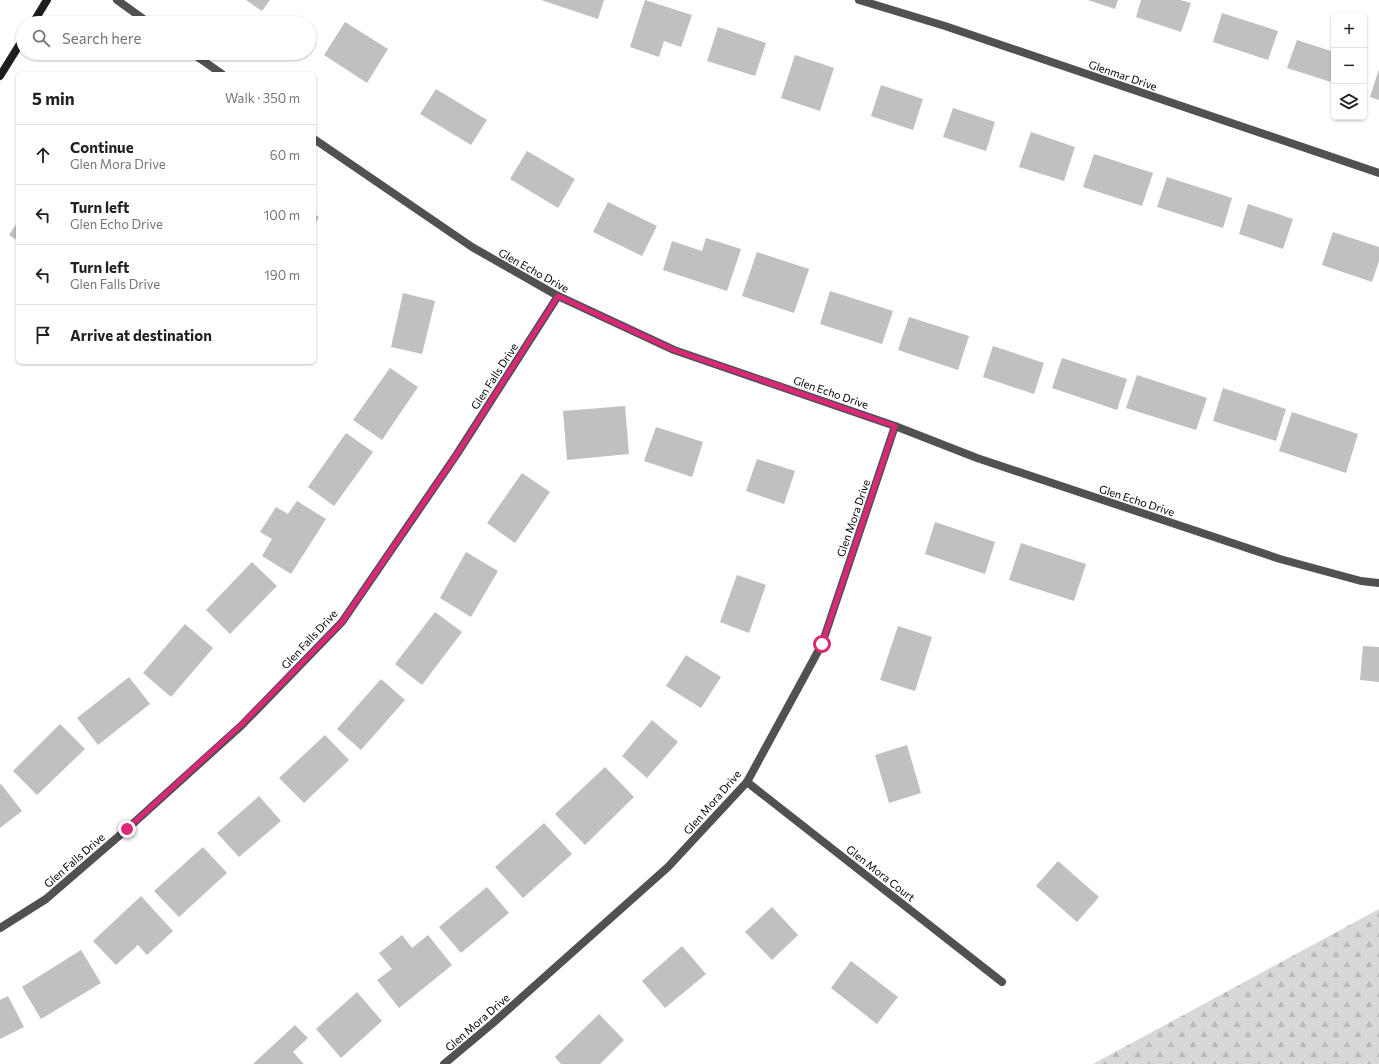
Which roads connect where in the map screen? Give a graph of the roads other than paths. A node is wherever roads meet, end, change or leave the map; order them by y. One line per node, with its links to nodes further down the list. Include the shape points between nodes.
1 (47, 0): 4 (street)
2 (117, 0): 5 (street)
3 (859, 0): 11 (street, Glenmar Drive, via 953,29)
4 (37, 16)
5 (140, 16)
6 (16, 50): 9 (street)
7 (202, 60): 8 (street)
8 (219, 72)
9 (0, 76)
10 (316, 140): 12 (street, Glen Echo Drive, via 472,247)
11 (1379, 173)
12 (558, 296): 13 (street, Glen Echo Drive, via 674,350); 16 (street, Glen Falls Drive, via 457,454 342,622 242,724 127,829 46,899)
13 (895, 426): 14 (street, Glen Echo Drive, via 977,458 1280,559 1361,581); 15 (street, Glen Mora Drive, via 822,644)
14 (1379, 583)
15 (747, 782): 17 (street, Glen Mora Court); 18 (street, Glen Mora Drive, via 668,867)
16 (0, 928)
17 (1002, 982)
18 (444, 1064)

